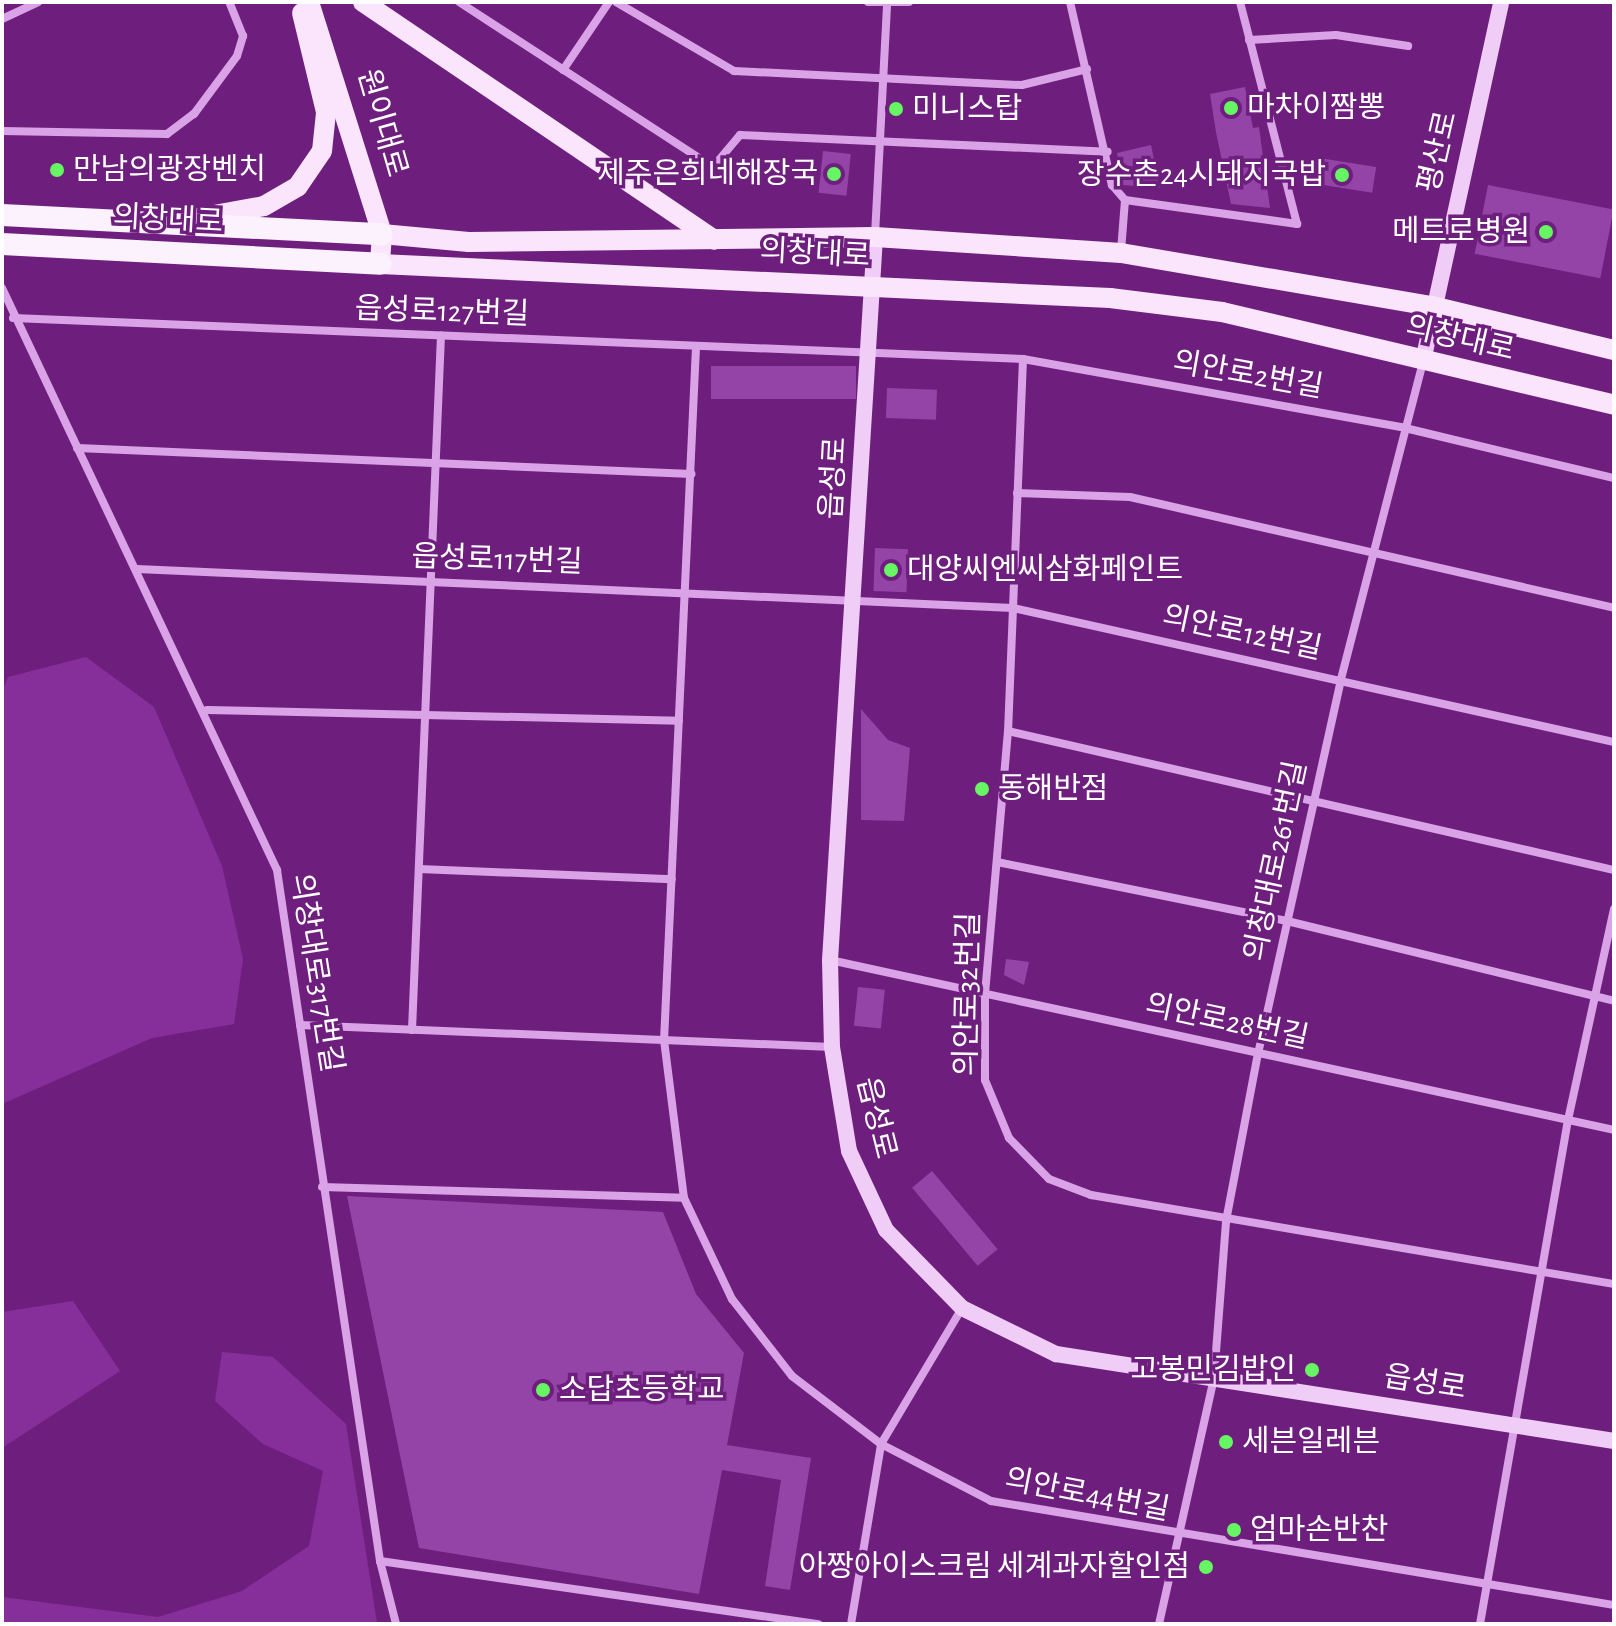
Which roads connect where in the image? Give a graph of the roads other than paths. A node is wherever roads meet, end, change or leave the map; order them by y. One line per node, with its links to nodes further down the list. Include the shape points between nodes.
1 (38, 2): 15 (street)
2 (229, 2): 21 (street, via 243,36 237,56 194,114 167,134)
3 (297, 2): 26 (main road, via 326,112 322,151 298,186 264,206)
4 (309, 2): 27 (main road, 원이대로)
5 (363, 2): 29 (main road)
6 (459, 2): 19 (street)
7 (609, 2): 19 (street)
8 (616, 2): 20 (street, via 734,71)
9 (868, 2): 14 (street)
10 (909, 2): 14 (street)
11 (1070, 2): 18 (street)
12 (1240, 2): 16 (street)
13 (1501, 2): 35 (main road, 평산로)
14 (887, 4): 20 (street)
15 (2, 19)
16 (1249, 40): 17 (street, via 1336,35); 24 (street, via 1297,224)
17 (1408, 46)
18 (1087, 69): 20 (street, via 1022,85); 23 (street)
19 (563, 70): 22 (street, via 713,167 740,135)
20 (883, 79): 22 (street)
21 (2, 131)
22 (880, 140): 23 (street); 28 (street)
23 (1108, 152): 24 (street, via 1112,185)
24 (1125, 200): 31 (street)
25 (2, 215): 26 (highway, 의창대로)
26 (186, 221): 27 (highway, 의창대로)
27 (382, 234): 29 (main road, 의창대로, via 469,242); 32 (main road, 원이대로)
28 (875, 237): 29 (main road, 의창대로); 31 (main road, 의창대로); 33 (main road, 읍성로)
29 (714, 240)
30 (2, 244): 32 (highway, 의창대로)
31 (1121, 253): 35 (main road, 의창대로)
32 (380, 264): 33 (main road, 의창대로)
33 (872, 287): 40 (main road, 읍성로); 42 (main road, 의창대로, via 1110,298 1222,312)
34 (2, 288): 36 (street, 의창대로317번길)
35 (1432, 306): 39 (main road, 의창대로); 42 (main road, 평산로)
36 (13, 318): 37 (street, 읍성로127번길); 45 (street, 의창대로317번길)
37 (441, 336): 38 (street, 읍성로127번길); 46 (street)
38 (696, 347): 40 (street, 읍성로127번길); 47 (street, 의안로44번길)
39 (1614, 350)
40 (869, 354): 41 (street, 의안로2번길); 54 (main road, 읍성로)
41 (1023, 359): 44 (street, 의안로2번길); 49 (street, 의안로32번길)
42 (1423, 361): 43 (main road, 의창대로); 44 (street, 의창대로261번길)
43 (1614, 405)
44 (1405, 428): 48 (street, 의안로2번길); 50 (street, 의창대로261번길)
45 (77, 448): 46 (street); 51 (street, 의창대로317번길)
46 (436, 464): 47 (street); 52 (street)
47 (691, 474): 53 (street, 의안로44번길)
48 (1614, 478)
49 (1017, 493): 50 (street, via 1130,497); 55 (street, 의안로32번길)
50 (1372, 552): 56 (street); 57 (street, 의창대로261번길)
51 (137, 569): 52 (street, 읍성로117번길); 58 (street, 의창대로317번길)
52 (431, 583): 53 (street, 읍성로117번길); 59 (street)
53 (685, 590): 54 (street, 읍성로117번길); 60 (street, 의안로44번길)
54 (856, 601): 55 (street, 의안로12번길); 70 (main road, 읍성로)
55 (1013, 608): 57 (street, 의안로12번길); 61 (street, 의안로32번길)
56 (1614, 608)
57 (1341, 679): 62 (street, 의안로12번길); 63 (street, 의창대로261번길)
58 (207, 710): 59 (street); 74 (street, 의창대로317번길, via 277,870)
59 (425, 712): 60 (street); 65 (street)
60 (679, 721): 67 (street, 의안로44번길)
61 (1008, 731): 63 (street); 64 (street, 의안로32번길)
62 (1614, 742)
63 (1313, 800): 66 (street); 69 (street, 의창대로261번길)
64 (997, 862): 69 (street); 71 (street, 의안로32번길)
65 (419, 869): 67 (street); 75 (street)
66 (1614, 870)
67 (672, 879): 76 (street, 의안로44번길)
68 (1614, 909): 72 (street)
69 (1287, 921): 72 (street); 78 (street, 의창대로261번길)
70 (830, 960): 71 (street, 의안로28번길); 77 (main road, 읍성로)
71 (985, 993): 78 (street, 의안로28번길); 83 (street, 의안로32번길, via 985,1080 1009,1138 1049,1179)
72 (1595, 997): 73 (street); 79 (street)
73 (1614, 1001)
74 (300, 1025): 75 (street); 81 (street, 의창대로317번길)
75 (412, 1030): 76 (street)
76 (664, 1040): 77 (street); 82 (street, 의안로44번길)
77 (832, 1047): 86 (main road, 읍성로, via 849,1151 886,1230)
78 (1258, 1054): 79 (street, 의안로28번길); 83 (street, 의창대로261번길)
79 (1568, 1120): 80 (street, 의안로28번길); 84 (street)
80 (1614, 1130)
81 (322, 1187): 82 (street); 92 (street, 의창대로317번길)
82 (684, 1198): 90 (street, 의안로44번길, via 732,1299 792,1376)
83 (1226, 1221): 84 (street, 의안로32번길); 87 (street, 의창대로261번길)
84 (1546, 1272): 85 (street, 의안로32번길); 88 (street)
85 (1614, 1284)
86 (962, 1308): 87 (main road, 읍성로, via 1056,1354); 90 (street)
87 (1214, 1378): 88 (main road, 읍성로); 91 (street, 의창대로261번길)
88 (1517, 1426): 89 (main road, 읍성로); 93 (street)
89 (1614, 1441)
90 (881, 1444): 91 (street, 의안로44번길, via 991,1501); 97 (street)
91 (1173, 1536): 93 (street, 의안로44번길); 98 (street, 의창대로261번길)
92 (380, 1561): 95 (street, 의창대로317번길); 96 (street)
93 (1486, 1588): 94 (street, 의안로44번길); 99 (street)
94 (1614, 1605)
95 (396, 1624)
96 (818, 1624)
97 (851, 1624)
98 (1159, 1624)
99 (1480, 1624)

